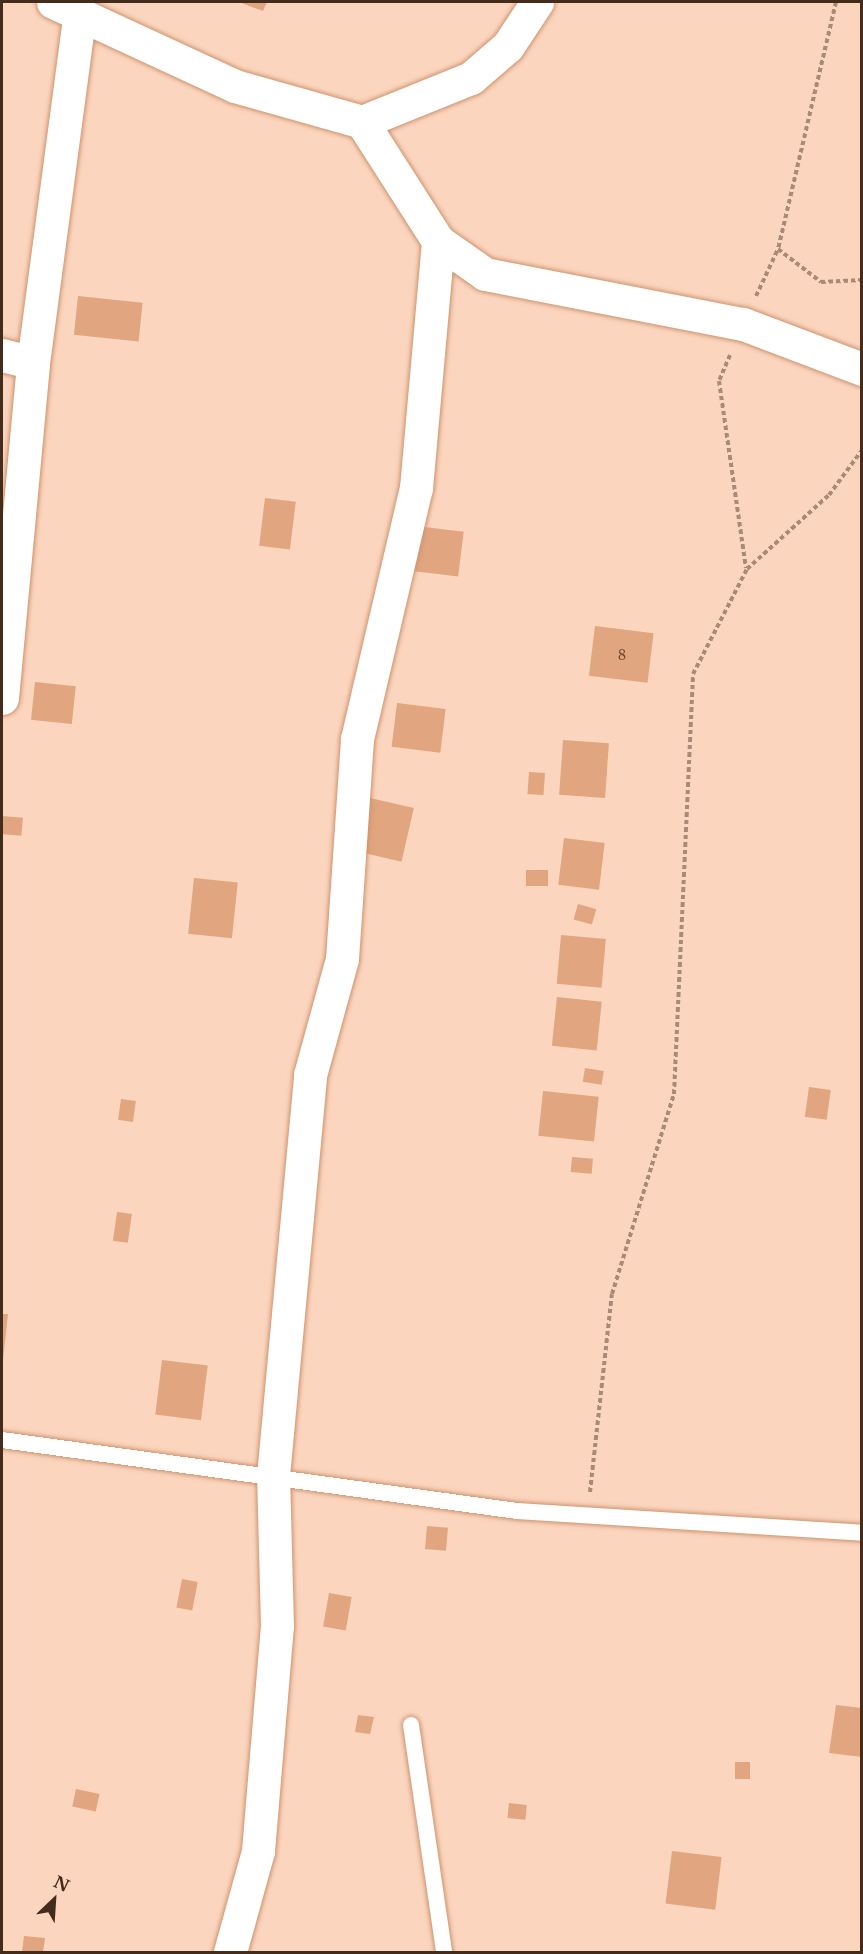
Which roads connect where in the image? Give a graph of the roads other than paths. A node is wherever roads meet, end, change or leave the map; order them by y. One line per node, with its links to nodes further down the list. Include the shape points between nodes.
1 (537, 2): 3 (street, via 508,46 471,78)
2 (66, 10): 3 (street, via 235,86); 6 (street)
3 (362, 122): 4 (street)
4 (438, 241): 7 (street, via 485,274 743,324); 10 (street, via 416,488 357,739 342,958 310,1075)
5 (2, 355): 6 (street)
6 (33, 363): 8 (street)
7 (861, 369)
8 (2, 698)
9 (2, 1440): 10 (lane)
10 (273, 1476): 11 (lane, via 518,1511); 13 (street, via 277,1626 258,1851)
11 (861, 1533)
12 (411, 1725): 14 (lane)
13 (230, 1953)
14 (444, 1953)

